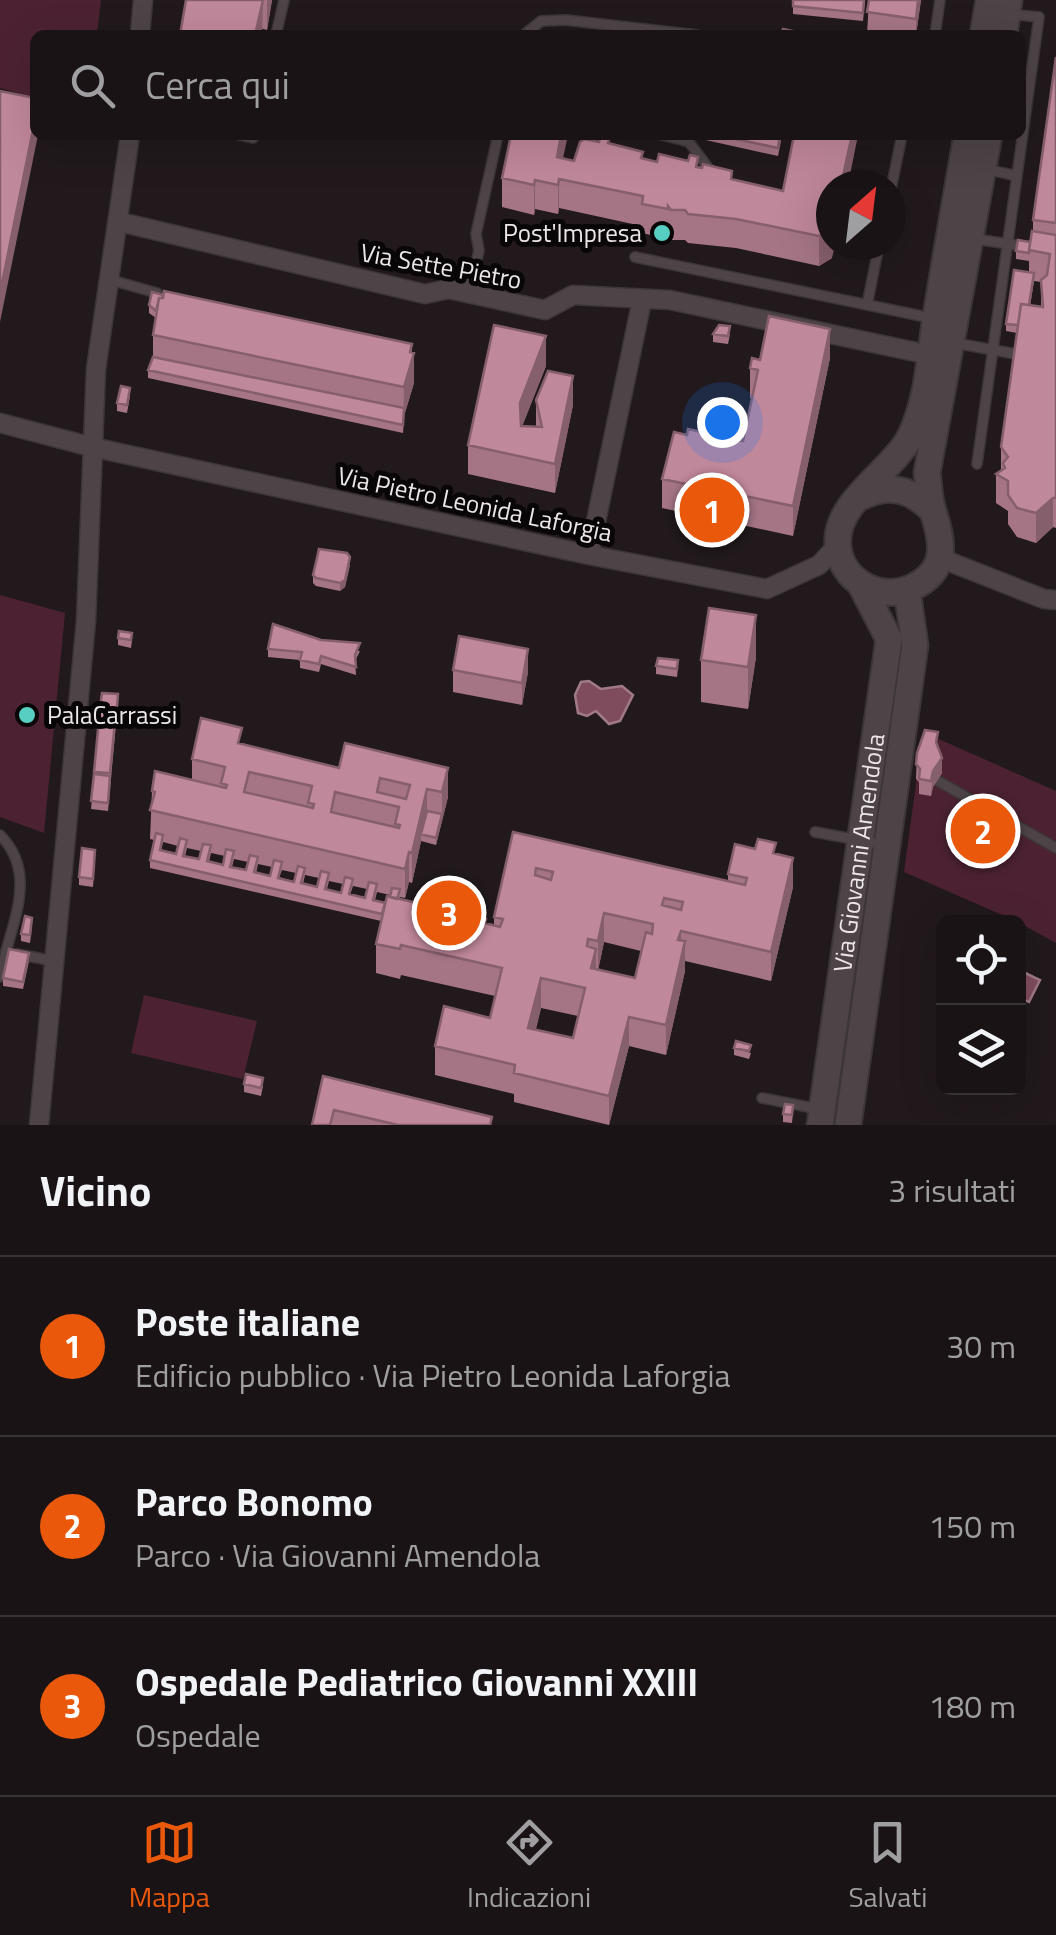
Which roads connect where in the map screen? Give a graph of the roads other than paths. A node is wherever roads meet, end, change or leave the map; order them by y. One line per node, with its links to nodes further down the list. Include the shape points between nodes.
1 (143, 0): 5 (street)
2 (284, 0): 6 (lane)
3 (940, 0): 9 (lane)
4 (1002, 12): 10 (lane, via 1039,17)
5 (140, 30)
6 (277, 30)
7 (530, 30): 8 (lane, via 541,20)
8 (628, 30)
9 (935, 30)
10 (1026, 91)
11 (129, 140): 22 (street)
12 (497, 140): 30 (lane)
13 (691, 140): 21 (lane)
14 (901, 140): 19 (lane)
15 (966, 140): 33 (main road)
16 (987, 140): 18 (main road)
17 (1021, 140): 20 (lane)
18 (983, 169): 20 (lane); 23 (main road)
19 (895, 170)
20 (1017, 176): 24 (lane)
21 (717, 179)
22 (120, 222): 28 (street); 30 (street, Via Sette Pietro, via 425,294 449,288)
23 (972, 239): 24 (lane); 34 (main road)
24 (1008, 244): 25 (lane); 35 (lane)
25 (1022, 246)
26 (635, 257): 32 (lane)
27 (877, 260): 32 (lane)
28 (110, 280): 29 (lane); 38 (street)
29 (157, 293)
30 (468, 293): 31 (street, Via Sette Pietro, via 545,310 573,294)
31 (642, 300): 34 (street, Via Sette Pietro); 43 (street)
32 (867, 305): 33 (lane)
33 (936, 320): 34 (main road)
34 (941, 349): 35 (lane); 40 (main road, via 912,434); 41 (main road, via 927,473)
35 (993, 350): 36 (lane); 39 (lane)
36 (1016, 354)
37 (0, 422): 38 (street, Via Pietro Leonida Laforgia)
38 (92, 447): 43 (street, Via Pietro Leonida Laforgia); 54 (street, via 86,621)
39 (976, 464)
40 (858, 498): 41 (main road, via 904,490); 42 (main road, via 839,528)
41 (932, 510): 44 (main road, via 940,525)
42 (838, 546): 43 (street, Via Pietro Leonida Laforgia, via 819,565 768,589); 45 (main road, Via Giovanni Amendola)
43 (588, 554)
44 (940, 558): 46 (main road); 47 (street)
45 (862, 585): 46 (main road); 51 (main road, Via Giovanni Amendola, via 890,638)
46 (907, 590): 51 (main road, Via Giovanni Amendola, via 915,645 905,762)
47 (1056, 600)
48 (938, 781): 52 (lane)
49 (814, 832): 51 (lane)
50 (0, 835): 53 (lane, via 22,883)
51 (873, 843): 57 (main road, Via Giovanni Amendola); 59 (main road, Via Giovanni Amendola)
52 (1056, 848)
53 (4, 952): 54 (lane); 55 (lane)
54 (54, 961): 58 (street)
55 (0, 976)
56 (762, 1098): 57 (lane)
57 (821, 1118)
58 (39, 1125)
59 (848, 1125)

